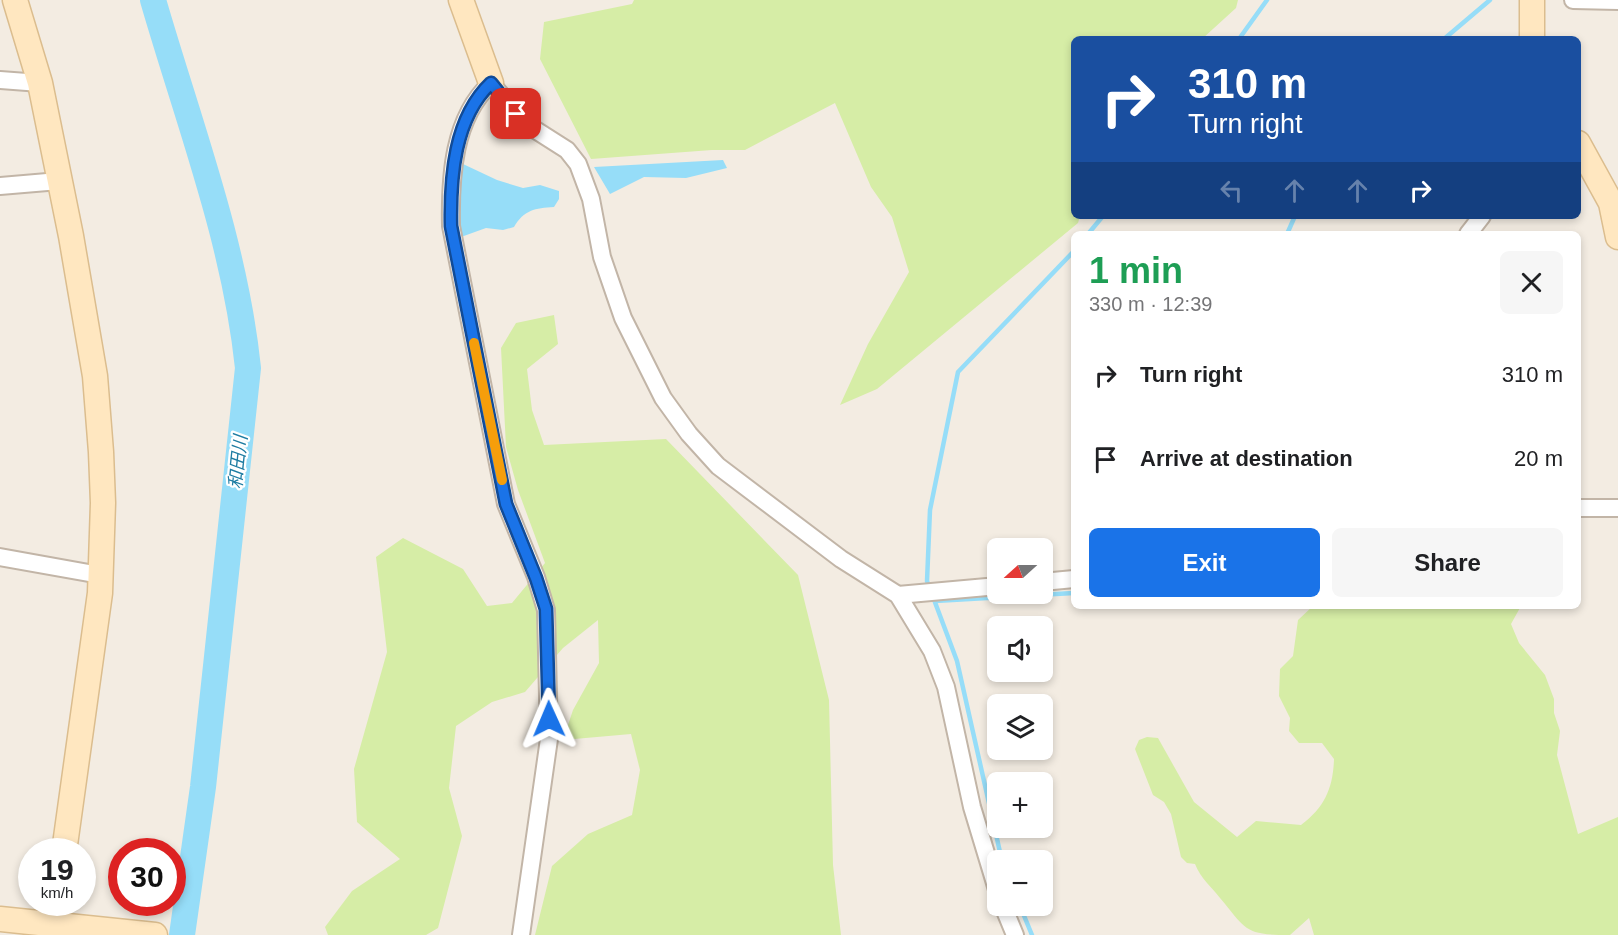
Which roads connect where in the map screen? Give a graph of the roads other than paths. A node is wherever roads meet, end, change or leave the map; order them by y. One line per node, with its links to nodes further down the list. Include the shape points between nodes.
1 (15, 0): 8 (street)
2 (461, 0): 9 (street)
3 (1532, 0): 6 (street)
4 (1573, 0): 5 (street)
5 (1618, 1)
6 (1532, 36)
7 (0, 80): 8 (street)
8 (40, 83): 11 (street)
9 (491, 83): 24 (street, via 516,114 567,150 578,164 591,199 602,257 623,318 663,398 689,434 718,466 842,560); 31 (street, via 470,110 455,157 450,188 451,226 506,504 546,609 549,739)
10 (1581, 148): 13 (street)
11 (59, 181): 12 (street); 20 (street, via 95,376 103,503)
12 (0, 186)
13 (1615, 200): 16 (street)
14 (1480, 219): 15 (street)
15 (1470, 231)
16 (1618, 237)
17 (1581, 508): 18 (street)
18 (1618, 508)
19 (0, 557): 20 (street)
20 (100, 575): 25 (street, via 93,656)
21 (1071, 579): 22 (street)
22 (1053, 581)
23 (987, 587): 24 (street)
24 (898, 595): 26 (street, via 932,651 946,687)
25 (66, 838)
26 (987, 857)
27 (1007, 916): 32 (street)
28 (0, 919): 29 (street)
29 (55, 920): 30 (street)
30 (155, 935)
31 (521, 935)
32 (1015, 935)

